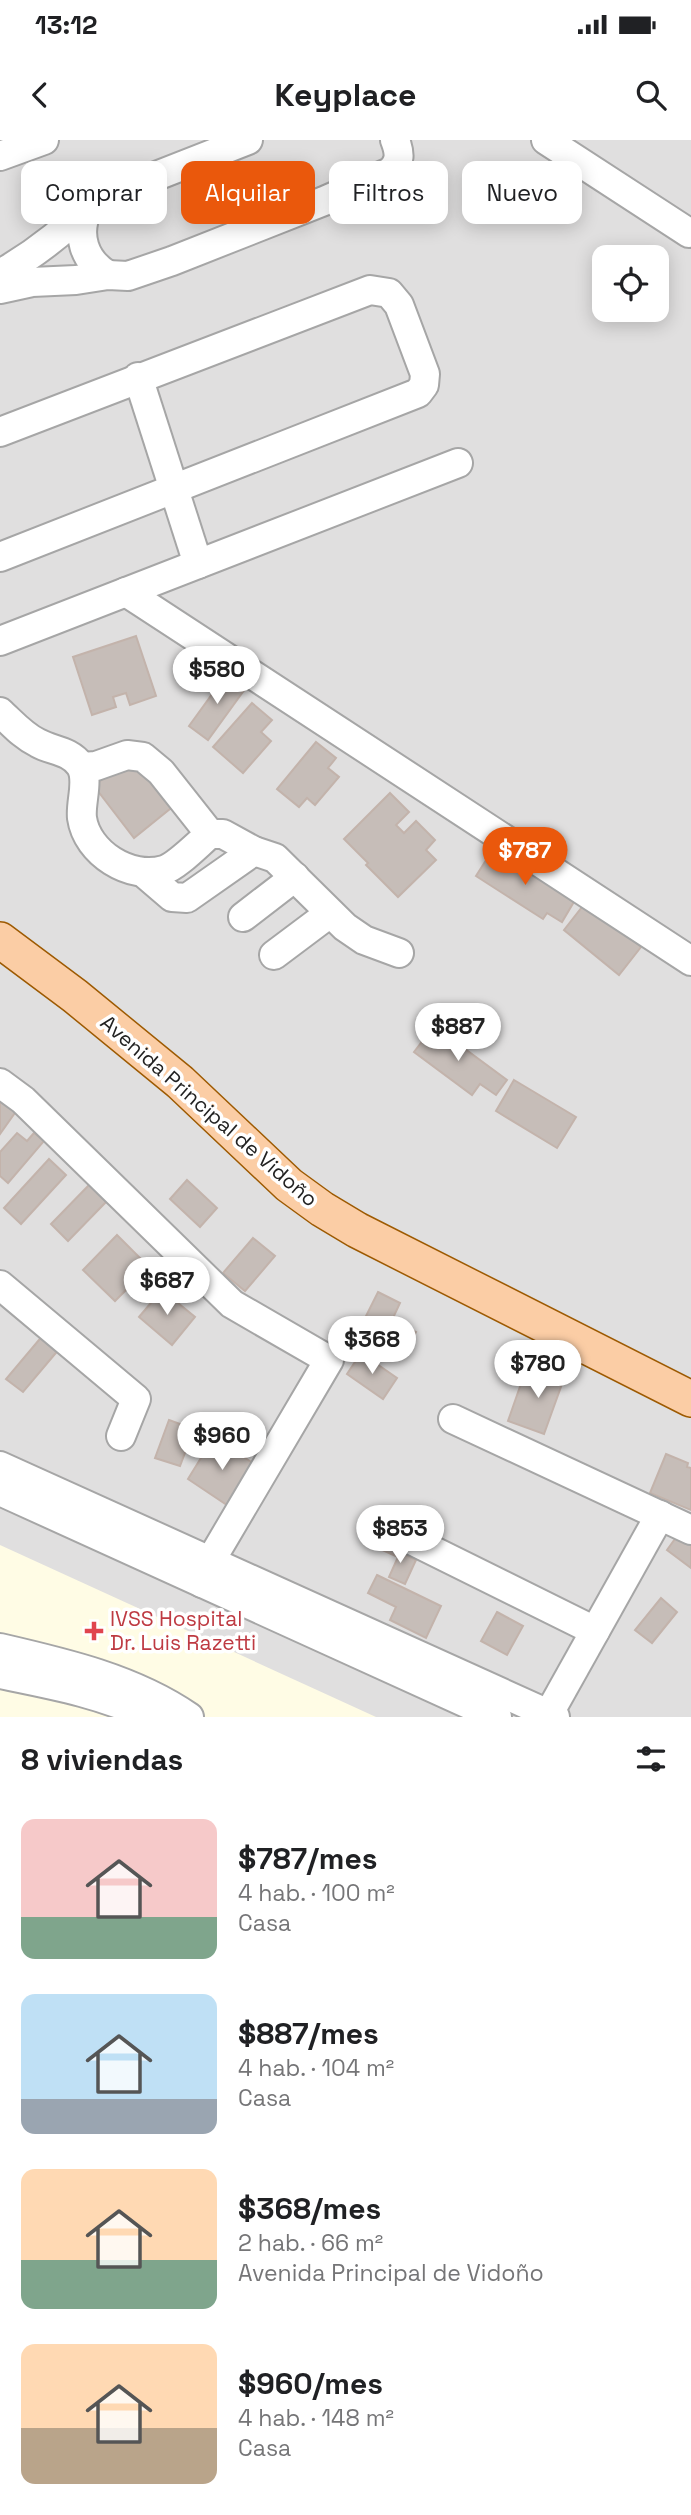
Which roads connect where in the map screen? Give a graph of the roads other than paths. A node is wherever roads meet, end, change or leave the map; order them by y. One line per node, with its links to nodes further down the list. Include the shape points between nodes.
1 (44, 140): 5 (street)
2 (248, 140): 6 (street)
3 (395, 140): 11 (street, via 399,158 385,174 172,261 128,276)
4 (545, 140): 9 (street)
5 (0, 156)
6 (167, 172)
7 (69, 224): 10 (street)
8 (82, 224): 11 (street, via 85,251)
9 (689, 233)
10 (0, 274)
11 (108, 275): 12 (street)
12 (0, 289)
13 (138, 377): 14 (street); 16 (street); 16 (street, via 370,290 389,293 399,305 425,374 418,393)
14 (0, 432)
15 (457, 463): 18 (street)
16 (174, 489): 17 (street); 18 (street)
17 (0, 556)
18 (198, 564): 19 (street)
19 (126, 592): 20 (street); 32 (street)
20 (0, 641)
21 (0, 712): 22 (street, via 30,738 71,756)
22 (82, 767): 23 (street, via 127,755 143,757 161,772); 25 (street, via 82,820 89,838 108,858)
23 (210, 834): 24 (street, via 223,834); 25 (street, via 166,870)
24 (254, 851): 25 (street, via 187,898 172,897); 26 (street, via 275,858)
25 (144, 873)
26 (295, 877): 27 (street); 28 (street)
27 (330, 913): 30 (street, via 364,940); 31 (street)
28 (243, 918)
29 (0, 940): 35 (main road, Avenida Principal de Vidoño, via 180,1082 289,1185 322,1209)
30 (399, 953)
31 (274, 955)
32 (691, 961)
33 (0, 1083): 43 (street, via 23,1100 232,1304 329,1360)
34 (0, 1285): 37 (street, via 136,1399)
35 (691, 1399)
36 (453, 1419): 40 (street)
37 (121, 1436)
38 (0, 1466): 43 (street)
39 (0, 1491): 43 (street)
40 (660, 1515): 42 (street); 44 (street)
41 (385, 1527): 44 (street)
42 (691, 1530)
43 (206, 1571): 47 (street); 50 (street)
44 (595, 1631): 47 (street)
45 (0, 1648): 49 (street, via 134,1687)
46 (0, 1674): 48 (street, via 77,1692)
47 (550, 1716)
48 (149, 1717)
49 (189, 1717)
50 (497, 1717)

